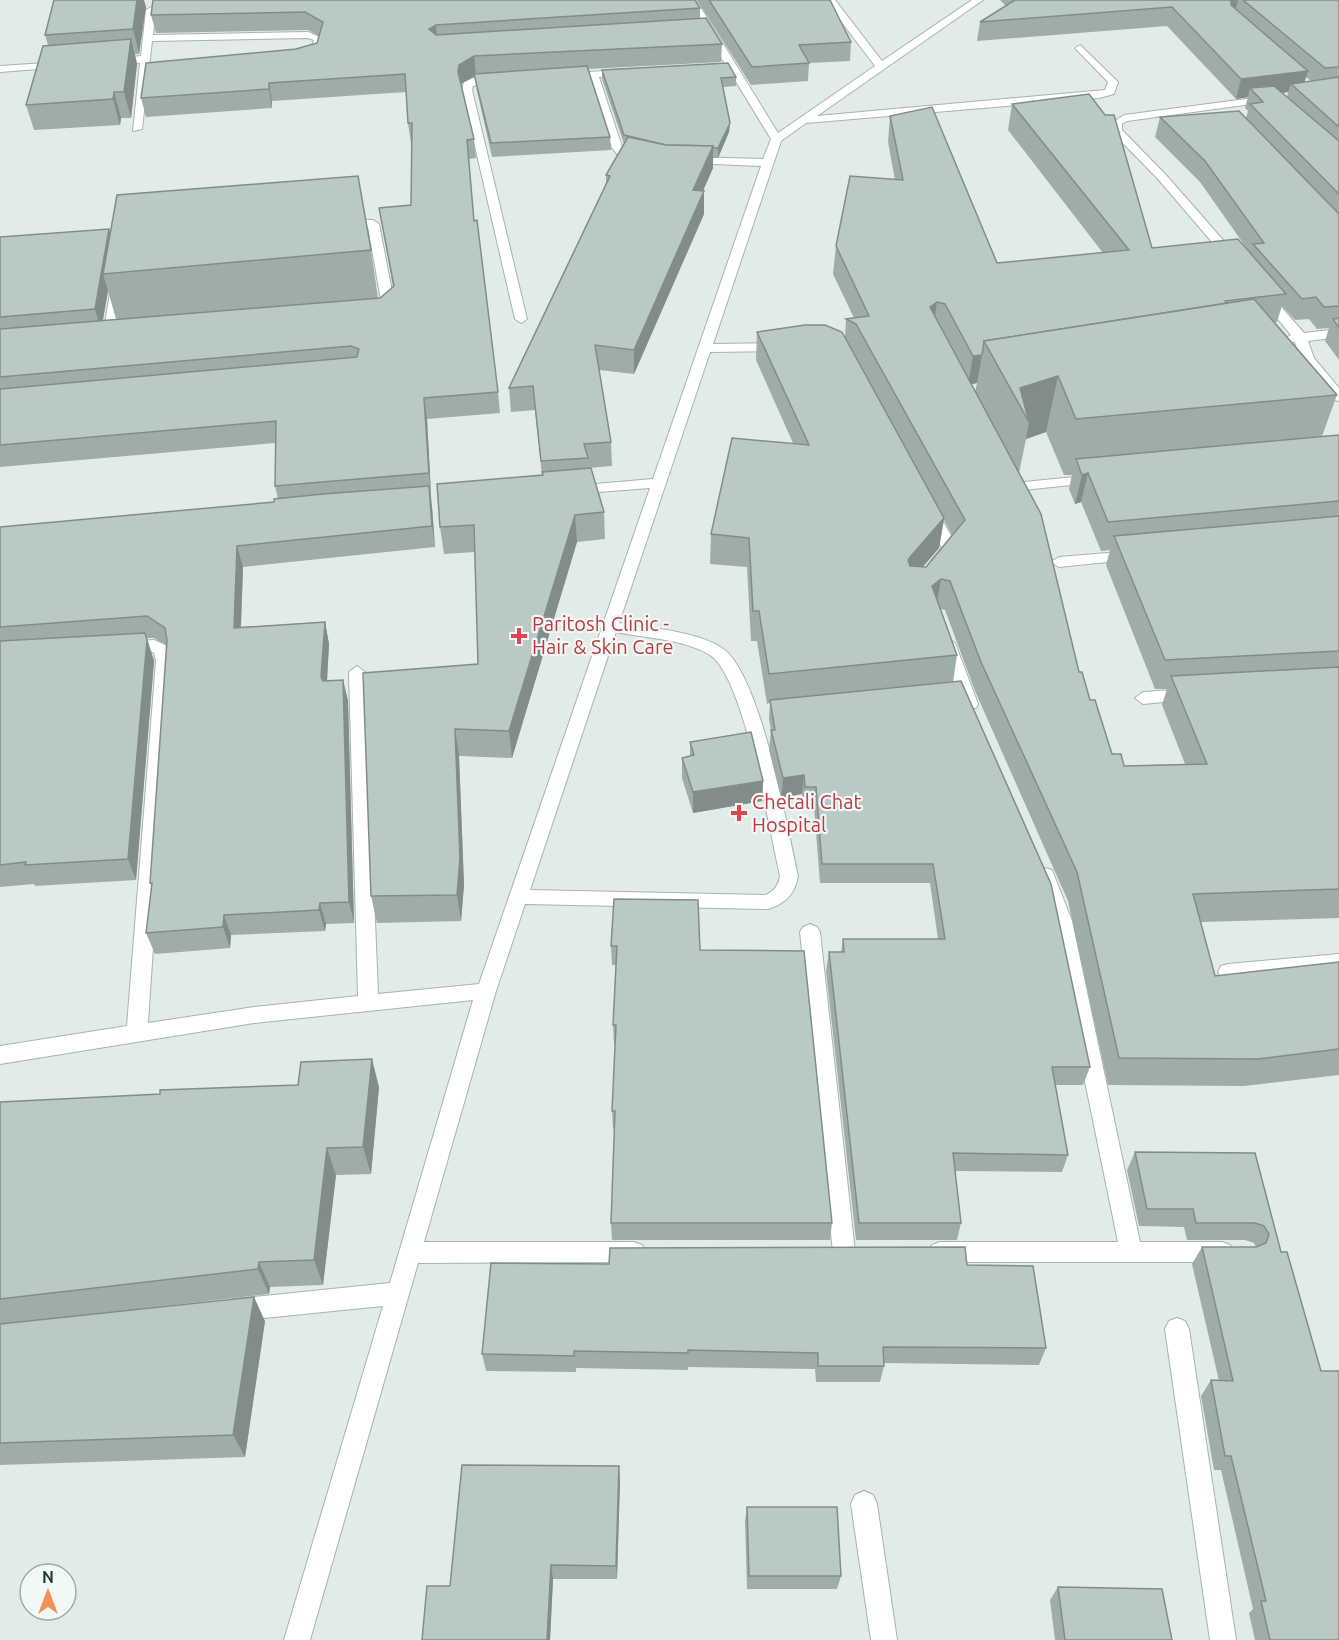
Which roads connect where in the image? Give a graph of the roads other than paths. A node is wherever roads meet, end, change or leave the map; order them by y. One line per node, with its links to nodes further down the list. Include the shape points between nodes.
1 (691, 0): 5 (street)
2 (830, 0): 13 (street)
3 (978, 0): 13 (street)
4 (151, 10): 7 (street)
5 (710, 31): 6 (street); 22 (street, via 724,67)
6 (698, 32)
7 (150, 38): 9 (street); 11 (street, via 308,35 319,39 314,58)
8 (1080, 48): 20 (street, via 1113,82 1110,92)
9 (146, 59): 10 (street); 21 (street, via 151,76)
10 (101, 62)
11 (299, 62)
12 (68, 64): 14 (street)
13 (881, 67): 20 (street)
14 (0, 69)
15 (639, 72): 16 (street)
16 (593, 75): 17 (street); 23 (street, via 617,148 633,156)
17 (558, 77)
18 (511, 79): 31 (street, via 476,80 468,84 467,90)
19 (1277, 101): 27 (street, via 1124,118 1117,123 1117,131)
20 (803, 120): 22 (street)
21 (137, 129)
22 (776, 139): 25 (street)
23 (656, 158)
24 (678, 159): 25 (street)
25 (768, 163): 37 (street)
26 (324, 224): 30 (street, via 373,224 389,307)
27 (1239, 266)
28 (120, 272): 33 (street)
29 (1254, 284): 34 (street)
30 (367, 314)
31 (521, 319)
32 (1339, 333): 34 (street)
33 (109, 335)
34 (1300, 337): 35 (street); 38 (street, via 1308,359)
35 (1277, 341)
36 (792, 347): 37 (street)
37 (705, 348): 40 (street)
38 (1339, 397)
39 (1107, 478): 41 (street)
40 (659, 483): 42 (street); 47 (street)
41 (1013, 487)
42 (552, 491)
43 (923, 498): 46 (street, via 950,548)
44 (1151, 554): 45 (street)
45 (1059, 562)
46 (928, 574)
47 (610, 626): 55 (street); 55 (street, via 706,646 719,652 733,668 755,712 789,876 787,889 768,902)
48 (941, 626): 53 (street, via 959,693)
49 (106, 648): 61 (street, via 154,645 162,650 164,661)
50 (357, 672): 60 (street)
51 (1201, 695): 52 (street)
52 (1143, 698)
53 (979, 724)
54 (1040, 863): 68 (street, via 1062,921)
55 (518, 897): 59 (street)
56 (810, 932): 65 (street)
57 (1339, 962): 58 (street)
58 (1228, 972)
59 (486, 991): 60 (street); 70 (street)
60 (368, 1003): 61 (street, via 254,1015)
61 (137, 1034): 62 (street)
62 (0, 1055)
63 (656, 1252): 70 (street)
64 (820, 1252): 65 (street)
65 (844, 1252): 66 (street)
66 (868, 1252)
67 (916, 1252): 68 (street)
68 (1131, 1252): 69 (street)
69 (1245, 1252)
70 (410, 1253): 71 (street)
71 (399, 1293): 72 (street); 75 (street)
72 (210, 1313)
73 (1177, 1329): 77 (street)
74 (864, 1504): 76 (street)
75 (297, 1640)
76 (884, 1640)
77 (1223, 1640)

